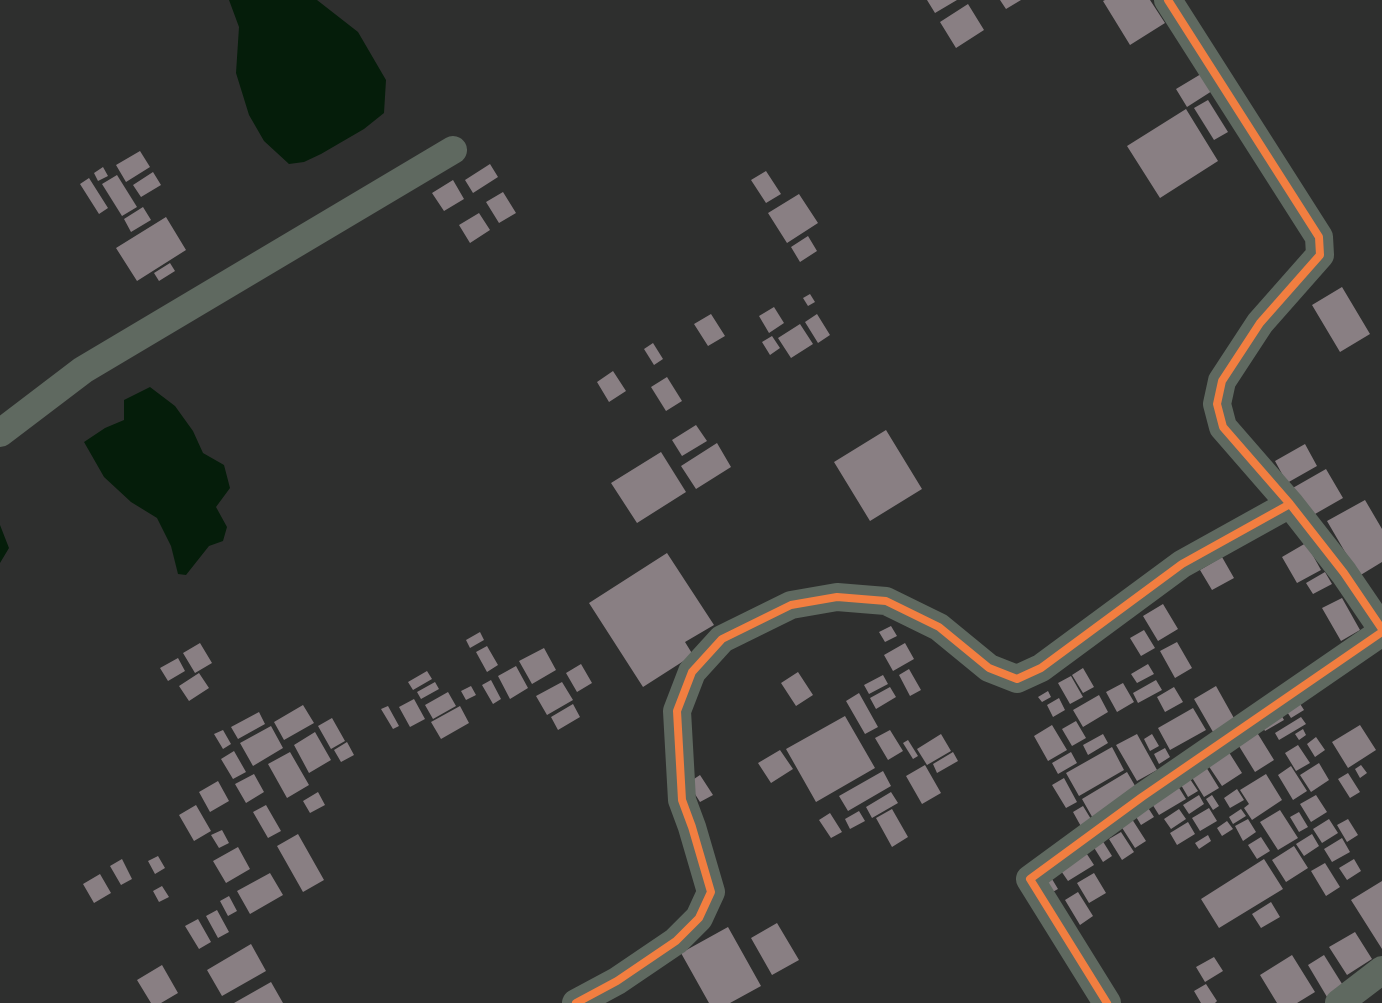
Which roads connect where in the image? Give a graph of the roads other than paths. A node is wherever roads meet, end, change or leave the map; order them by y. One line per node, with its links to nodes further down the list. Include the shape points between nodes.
1 (1168, 0): 4 (street, via 1319,237 1320,256 1260,323 1222,381 1217,404 1223,427)
2 (453, 150): 3 (street, via 83,370)
3 (0, 433)
4 (1290, 504): 5 (street, via 1344,573); 7 (street, via 1182,564 1041,668 1017,678 989,668 939,627 886,601 837,597 791,605 722,639 692,672 677,711 682,800 711,892 699,918 676,942 617,981)
5 (1382, 630): 8 (street, via 1030,878)
6 (1382, 970): 9 (street)
7 (576, 1003)
8 (1107, 1003)
9 (1339, 1003)

